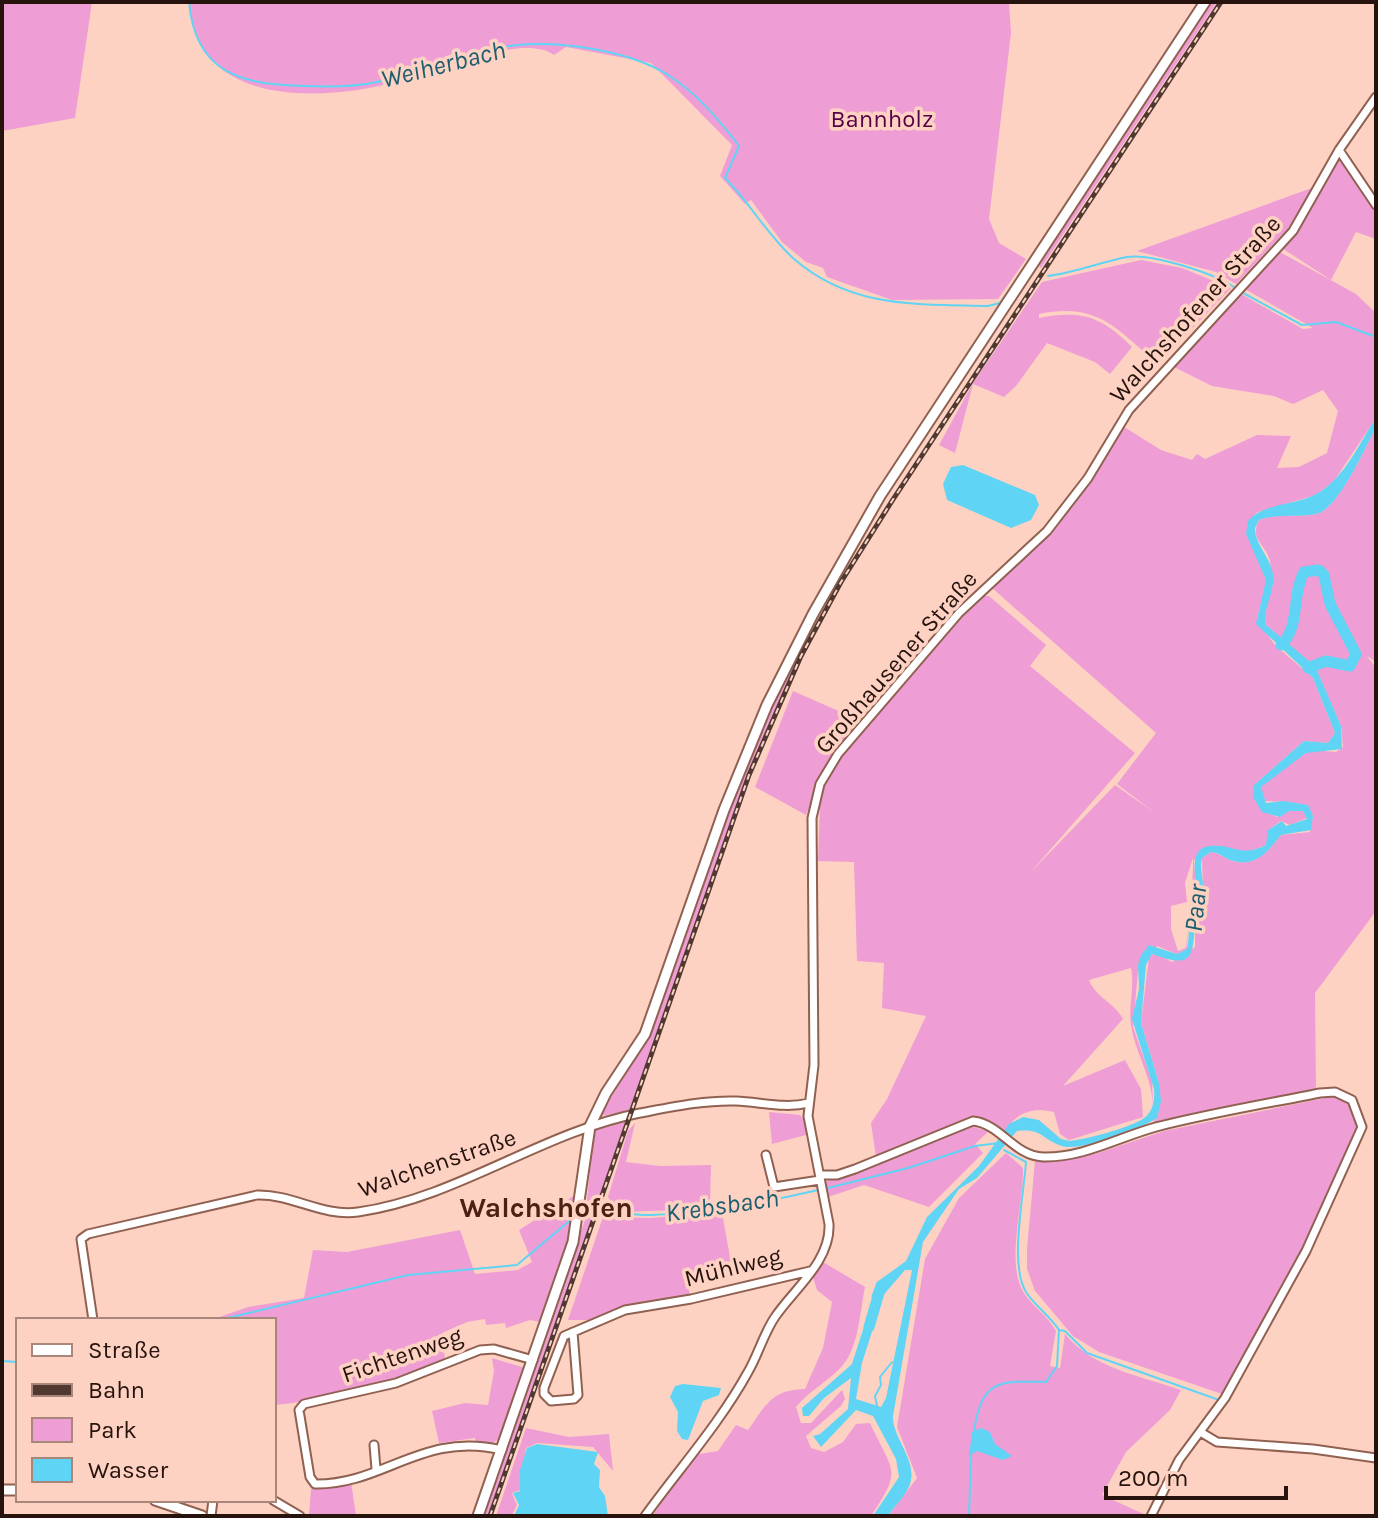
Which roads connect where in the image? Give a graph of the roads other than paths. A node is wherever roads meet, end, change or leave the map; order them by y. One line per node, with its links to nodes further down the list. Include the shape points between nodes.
1 (1205, 2): 7 (street, via 880,496 813,614 740,769 645,1034)
2 (1376, 97): 3 (street, Walchshofener Straße)
3 (1339, 150): 4 (street); 5 (street, Walchshofener Straße, via 1293,231)
4 (1376, 205)
5 (1119, 424): 6 (street, Großhausener Straße, via 1088,478 1047,531 959,613 856,731 820,784 812,818 814,1065)
6 (809, 1108): 7 (street, Walchenstraße, via 706,1102); 9 (street, Mühlweg)
7 (590, 1126): 11 (street, Walchenstraße, via 372,1210 328,1212 257,1195 88,1234 81,1239); 13 (street, via 577,1221)
8 (766, 1155): 9 (street, via 774,1187)
9 (821, 1180): 10 (street, Mühlweg, via 828,1242); 14 (street, via 966,1123 979,1122 995,1130 1030,1155 1060,1156 1174,1122 1320,1093 1335,1092 1352,1100 1362,1127 1334,1196)
10 (810, 1271): 12 (street, Mühlweg, via 625,1310); 24 (street, via 775,1317 729,1402)
11 (93, 1318)
12 (573, 1332): 12 (street, via 561,1341 544,1388 551,1401 578,1395)
13 (533, 1360): 16 (street); 18 (street, Fichtenweg, via 480,1350 396,1383 304,1404 299,1410 312,1482)
14 (1202, 1433): 17 (street, via 1217,1442); 25 (street, via 1179,1460)
15 (374, 1445): 18 (street)
16 (502, 1450): 18 (street, via 457,1444); 23 (street)
17 (1376, 1458)
18 (376, 1469)
19 (161, 1502): 21 (street)
20 (276, 1502): 22 (street)
21 (202, 1516)
22 (300, 1516)
23 (478, 1516)
24 (645, 1516)
25 (1151, 1516)

